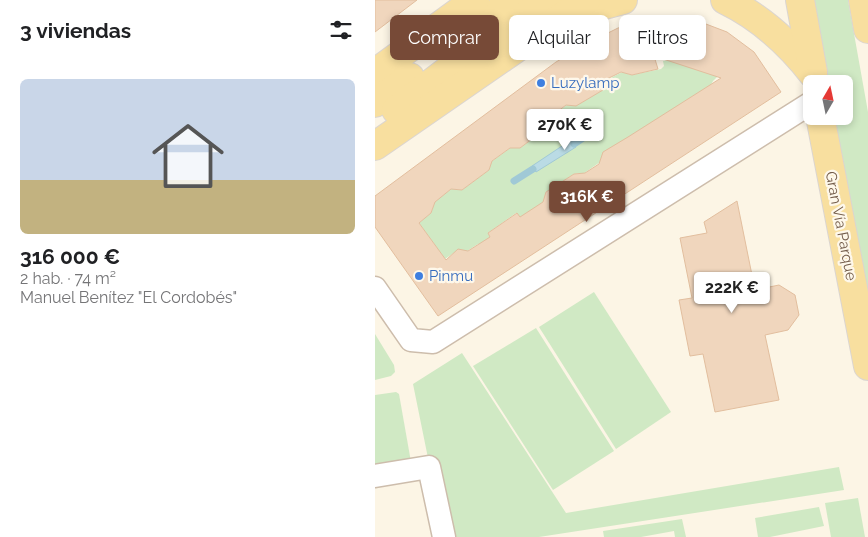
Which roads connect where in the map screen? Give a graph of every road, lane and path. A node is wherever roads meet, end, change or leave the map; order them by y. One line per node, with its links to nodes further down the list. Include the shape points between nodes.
1 (475, 0): 10 (main road)
2 (513, 0): 13 (main road)
3 (586, 0): 8 (main road)
4 (623, 0): 8 (main road)
5 (725, 0): 11 (main road, via 772,30)
6 (800, 0): 12 (main road)
7 (863, 0): 9 (main road)
8 (555, 8): 16 (main road, via 455,65); 17 (main road)
9 (868, 30)
10 (375, 73)
11 (811, 75)
12 (813, 75)
13 (375, 103)
14 (803, 108): 18 (street, via 433,342 411,340)
15 (822, 125): 19 (main road, Gran Vía Parque)
16 (375, 126)
17 (375, 146)
18 (375, 288)
19 (868, 366)
20 (375, 476): 21 (street, via 429,467)
21 (444, 537)

